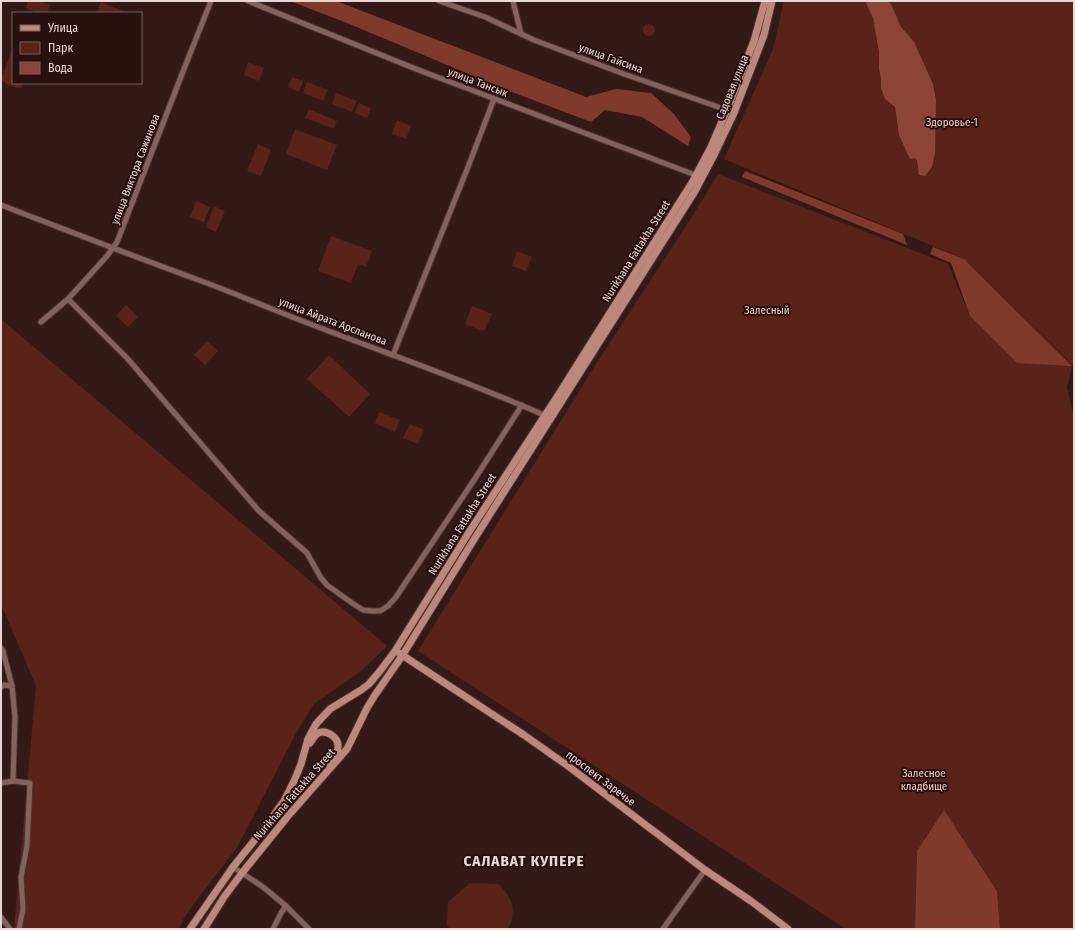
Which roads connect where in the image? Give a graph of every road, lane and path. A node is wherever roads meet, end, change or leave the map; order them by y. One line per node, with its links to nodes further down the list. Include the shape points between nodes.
1 (211, 1): 12 (street, улица Виктора Сажинова)
2 (248, 1): 8 (street, улица Тансык)
3 (439, 1): 7 (street, улица Гайсина)
4 (513, 1): 7 (street)
5 (765, 1): 9 (street, Садовая улица, via 754,41)
6 (772, 1): 10 (street, Садовая улица, via 764,35 734,113)
7 (521, 34): 9 (street, улица Гайсина)
8 (494, 99): 10 (street, улица Тансык); 15 (street)
9 (727, 110): 10 (street, Садовая улица)
10 (699, 177): 17 (street, Nurikhana Fattakha Street, via 687,204)
11 (1, 205): 12 (street, улица Айрата Арсланова)
12 (113, 248): 13 (street, улица Виктора Сажинова); 15 (street, улица Айрата Арсланова)
13 (68, 299): 14 (street, улица Виктора Сажинова); 16 (street, via 127,358 259,510 307,553 327,585 363,610 380,611 396,597)
14 (42, 322)
15 (393, 355): 16 (street, улица Айрата Арсланова)
16 (522, 405): 17 (street, улица Айрата Арсланова)
17 (548, 417): 19 (street, Nurikhana Fattakha Street, via 509,470); 20 (street, Nurikhana Fattakha Street)
18 (1, 648): 21 (street)
19 (395, 651): 20 (street, проспект Заречье); 23 (street, Nurikhana Fattakha Street, via 368,684 322,717 312,731)
20 (402, 656): 24 (street, Nurikhana Fattakha Street, via 367,708 347,749); 28 (street, проспект Заречье, via 568,766)
21 (12, 686): 22 (street, via 9,684); 25 (street, via 15,716)
22 (1, 687)
23 (306, 747): 24 (street, via 318,733 327,732 336,739 337,752); 27 (street, Nurikhana Fattakha Street, via 284,801)
24 (328, 770): 29 (street, Nurikhana Fattakha Street)
25 (13, 781): 26 (street); 33 (street, via 30,783 27,846 21,877 23,909)
26 (1, 783)
27 (233, 867): 29 (street); 34 (street, Nurikhana Fattakha Street)
28 (705, 870): 38 (street); 39 (street, проспект Заречье)
29 (242, 873): 30 (street); 35 (street, Nurikhana Fattakha Street)
30 (286, 906): 36 (street); 37 (street)
31 (1, 916): 32 (street)
32 (10, 929)
33 (19, 929)
34 (190, 929)
35 (204, 929)
36 (273, 929)
37 (309, 929)
38 (663, 929)
39 (788, 929)

